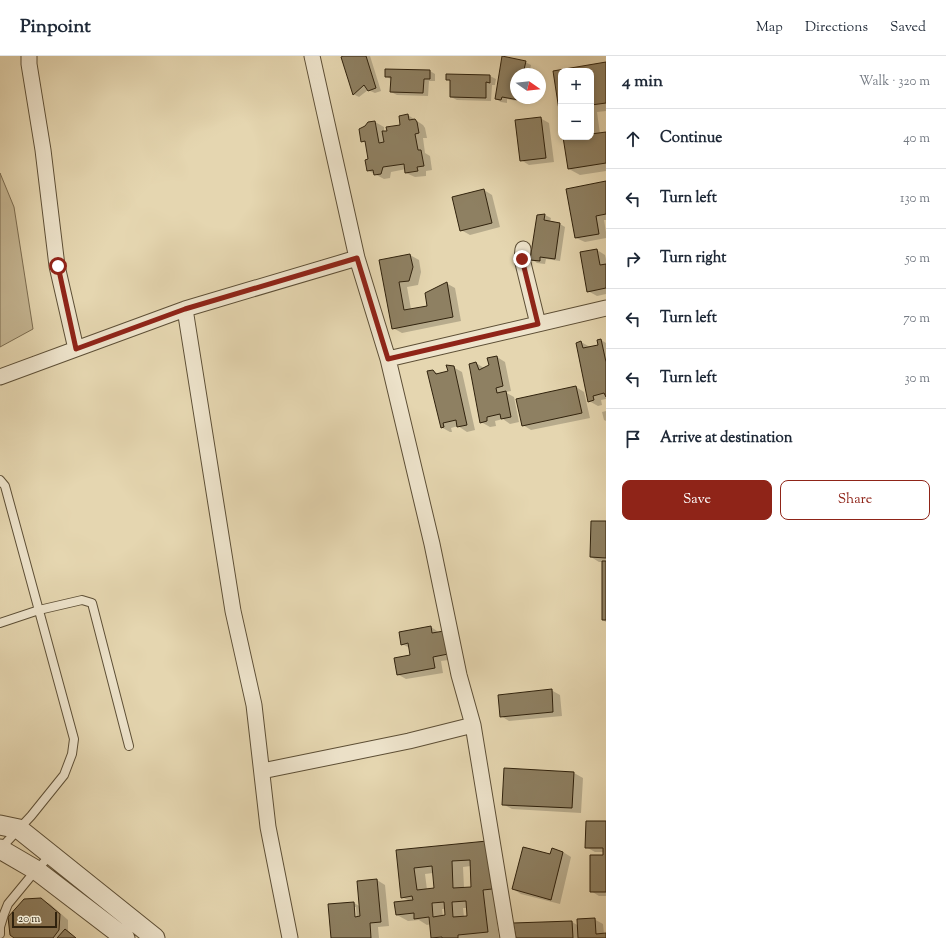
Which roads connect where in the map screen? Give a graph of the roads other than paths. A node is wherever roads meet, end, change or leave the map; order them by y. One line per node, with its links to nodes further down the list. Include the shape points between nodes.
1 (29, 56): 8 (street, via 44,150 58,266)
2 (312, 56): 4 (street)
3 (523, 249): 7 (street, via 522,259)
4 (357, 258): 6 (street); 9 (street)
5 (606, 308): 7 (street)
6 (185, 309): 8 (street); 16 (street, via 233,611 254,705)
7 (538, 324): 9 (street)
8 (76, 349): 10 (street)
9 (388, 359): 14 (street, via 432,544 459,675)
10 (0, 377)
11 (0, 480): 12 (lane, via 5,486)
12 (39, 610): 13 (lane); 15 (lane, via 82,600 92,603); 18 (lane, via 74,739 72,754 64,775)
13 (0, 623)
14 (473, 725): 16 (street, via 409,741); 26 (street)
15 (128, 746)
16 (262, 771): 25 (street, via 268,827)
17 (0, 825): 18 (street)
18 (18, 829): 19 (lane); 20 (street)
19 (0, 848): 21 (street)
20 (51, 854): 21 (lane); 24 (street)
21 (36, 870): 22 (lane, via 8,904 0,926); 23 (street)
22 (0, 936)
23 (125, 938)
24 (155, 938)
25 (290, 938)
26 (508, 938)

